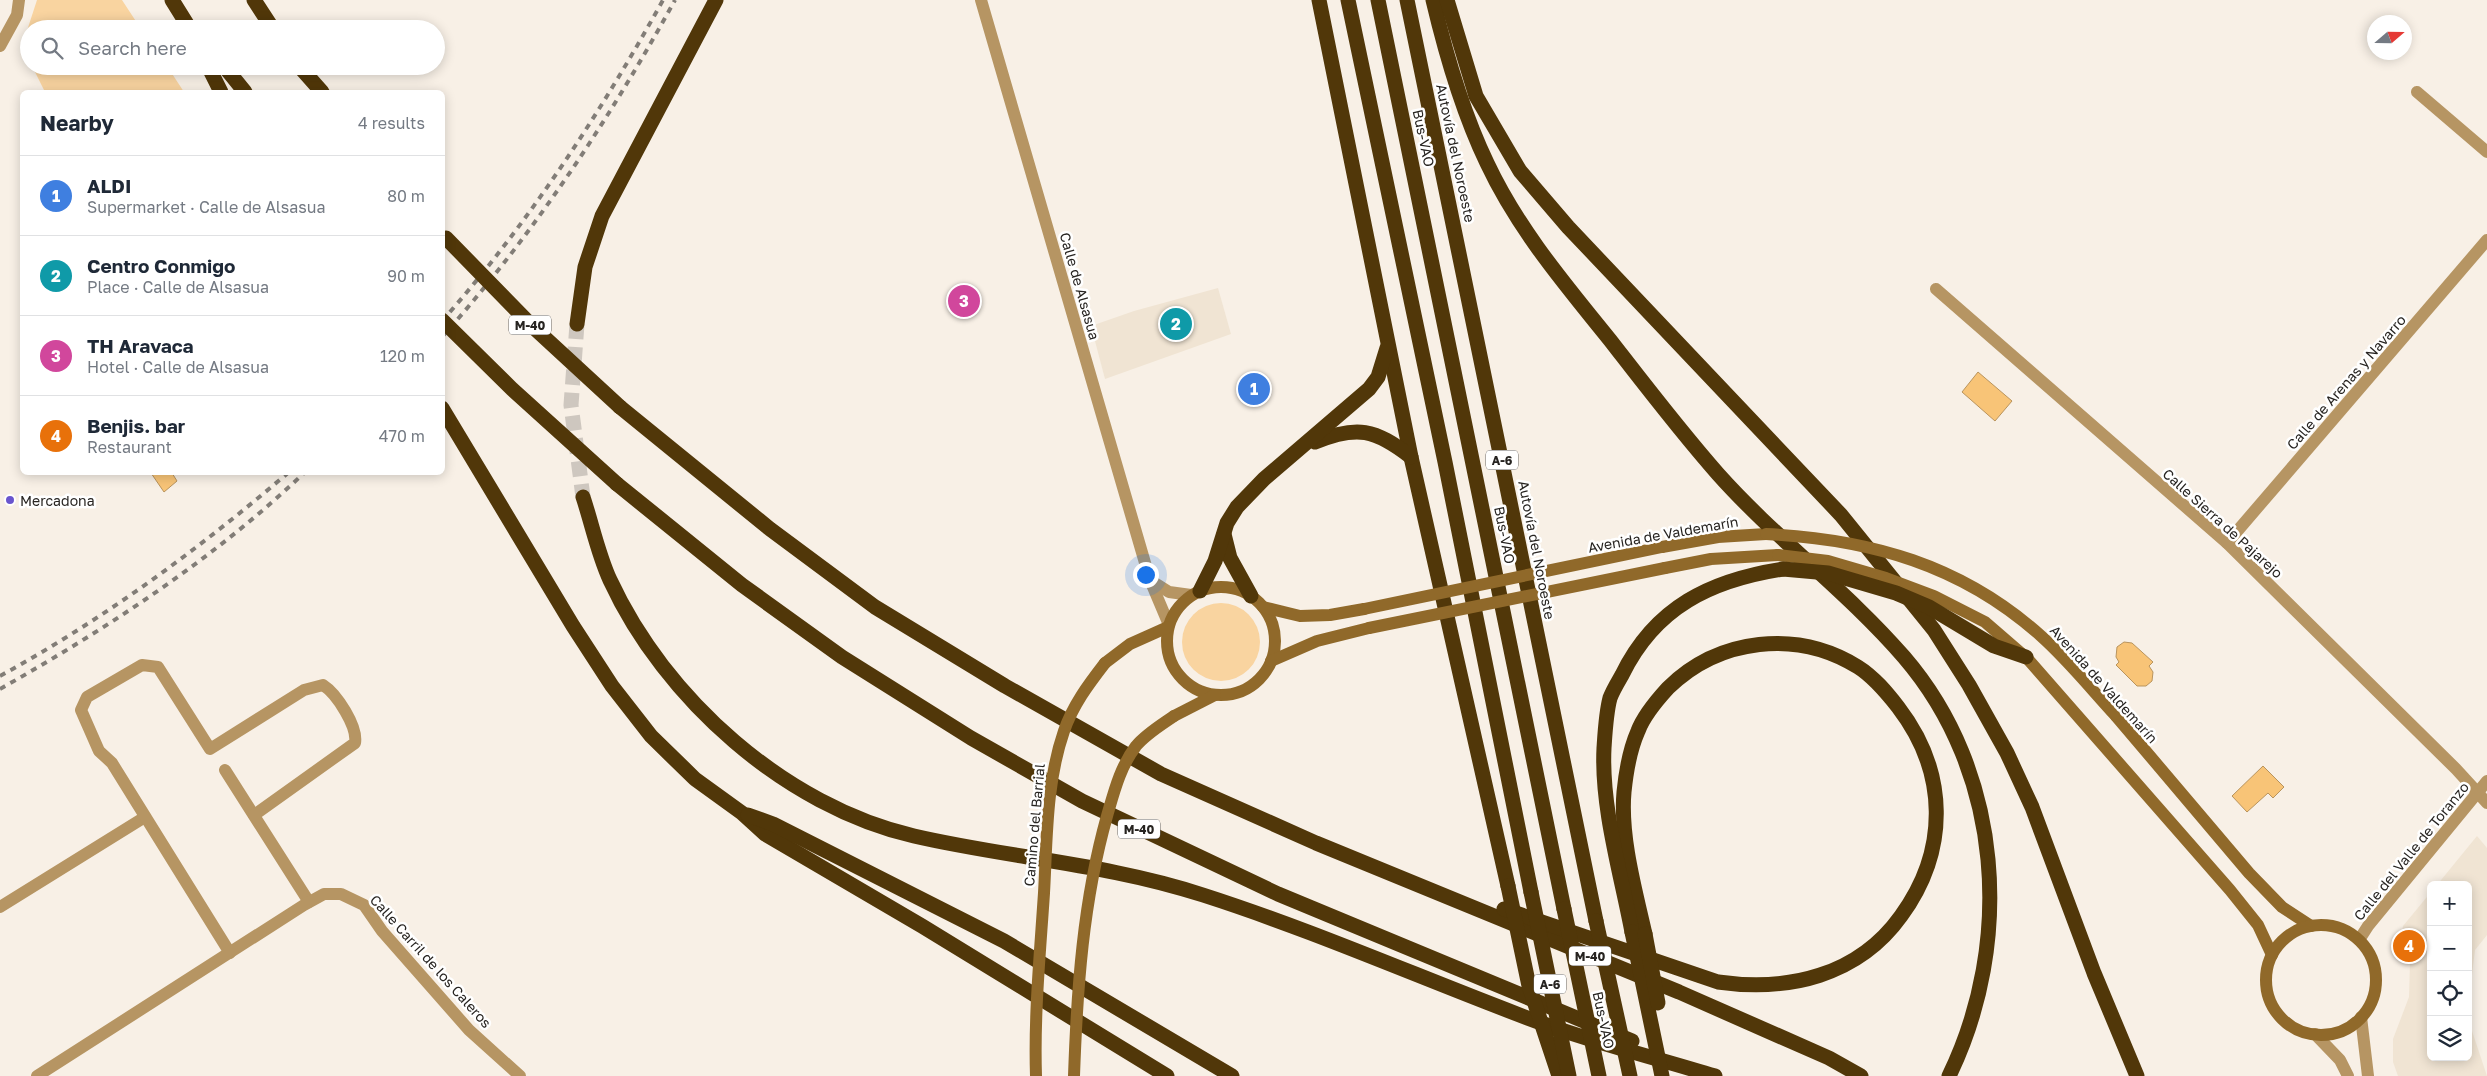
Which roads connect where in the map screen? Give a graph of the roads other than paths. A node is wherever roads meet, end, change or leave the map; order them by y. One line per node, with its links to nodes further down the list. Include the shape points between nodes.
1 (19, 0): 14 (street, via 17,14)
2 (172, 0): 12 (highway)
3 (254, 0): 13 (highway)
4 (716, 0): 27 (highway, via 602,216 586,267)
5 (981, 0): 36 (street, Calle de Alsasua)
6 (1319, 0): 28 (highway)
7 (1348, 0): 68 (highway, A-6, bridge)
8 (1378, 0): 69 (highway, Bus-VAO, bridge)
9 (1407, 0): 70 (highway, Autovía del Noroeste / A-6, bridge)
10 (1433, 0): 75 (highway, via 1472,129 1511,209 1544,258 1738,496 1862,612 1906,660 1926,686 1954,736 1983,821 1991,895 1986,964 1958,1059)
11 (1447, 0): 76 (highway, via 1476,96 1520,171 1568,227 1841,515 1949,654 1989,720 2032,807 2094,973)
12 (185, 20)
13 (267, 20)
14 (0, 46)
15 (212, 75): 18 (highway)
16 (232, 75): 19 (highway)
17 (307, 75): 20 (highway)
18 (220, 90)
19 (244, 90)
20 (320, 90)
21 (2417, 92): 22 (street)
22 (2487, 152)
23 (445, 237): 51 (highway, M-40, bridge, via 531,326 620,407 770,530 875,608 1161,774)
24 (2487, 240): 34 (street, Calle de Arenas y Navarro)
25 (1936, 290): 34 (street, Calle Sierra de Pajarejo)
26 (445, 323): 73 (highway, M-40, bridge, via 617,484 742,584 842,657 971,738 1082,801 1278,894)
27 (577, 324)
28 (1388, 344): 30 (highway, via 1378,376 1369,389); 31 (highway)
29 (445, 413): 48 (highway, via 612,686 651,736 689,773)
30 (1302, 448): 31 (highway, via 1330,436 1356,431 1379,435); 33 (highway, via 1250,493 1231,515)
31 (1411, 457): 67 (highway, bridge, via 1529,986)
32 (582, 497): 73 (highway, via 610,579 640,633 679,688 727,737 783,779 847,813 909,835 1159,880 1243,908 1521,1016)
33 (1224, 532): 37 (highway, via 1215,561); 38 (highway, via 1230,558)
34 (2227, 543): 46 (street, Calle Sierra de Pajarejo)
35 (1781, 562): 41 (highway, bridge, via 1896,593 1929,607 1994,646); 42 (main road, bridge, via 1711,559 1369,628 1316,641); 55 (highway, via 1723,583 1679,606 1656,624 1631,655 1610,699 1604,749 1608,806)
36 (1150, 580): 37 (street, via 1169,592); 40 (street, Calle de Alsasua)
37 (1196, 593): 38 (main road, via 1210,587 1232,588); 40 (main road, via 1181,603)
38 (1251, 596): 39 (main road)
39 (1263, 607): 42 (main road, via 1274,633); 54 (main road, Avenida de Valdemarín, bridge, via 1300,616 1330,616 1718,537 1812,536 1846,541 1917,561 1951,575 1997,602 2042,636 2116,716 2249,873 2282,907)
40 (1169, 626): 43 (main road, via 1168,654 1176,671 1197,690); 63 (main road, Camino del Barrial, bridge, via 1130,644 1105,663 1072,710 1055,758 1049,798 1035,1025)
41 (2026, 657): 58 (main road, via 2230,890 2258,926)
42 (1271, 661): 43 (main road, via 1249,687)
43 (1215, 695): 64 (main road, bridge, via 1174,716 1144,738 1117,782 1102,834 1084,925)
44 (225, 770): 49 (street)
45 (2487, 781): 46 (street, Calle del Valle de Toranzo)
46 (2478, 792): 47 (street, Calle Sierra de Pajarejo); 56 (street, Calle del Valle de Toranzo)
47 (2487, 803)
48 (742, 813): 65 (highway, via 765,834); 66 (highway, via 773,824 1004,941)
49 (254, 815): 50 (street, via 355,743 357,734 333,691 324,685 304,690 210,749 158,667 142,665 86,697 81,710 99,751 112,763); 52 (street)
50 (145, 817): 53 (street); 57 (street)
51 (1316, 844): 55 (highway, via 1718,982 1766,986 1820,977 1867,951 1893,928 1918,890 1934,843 1937,805 1934,782 1915,732 1875,682 1858,667 1815,650 1762,643 1717,654 1695,665 1662,694 1638,730 1624,793); 74 (highway, M-40, via 1678,992 1829,1058)
52 (309, 902): 57 (street, Calle Carril de los Caleros); 62 (street, Calle Carril de los Caleros, via 324,894 341,894 364,905 469,1030)
53 (0, 907)
54 (2312, 926): 56 (main road, via 2332,926); 58 (main road, via 2288,936)
55 (1639, 933): 71 (highway, bridge); 72 (highway, bridge)
56 (2359, 940): 59 (main road, via 2373,962 2376,978 2371,1003)
57 (230, 952): 61 (street, Calle Carril de los Caleros)
58 (2272, 954): 60 (main road, via 2266,986 2273,1006 2286,1022)
59 (2361, 1017): 60 (main road, via 2340,1031); 78 (street)
60 (2315, 1034): 77 (street, via 2340,1060)
61 (37, 1076)
62 (520, 1076)
63 (1036, 1076)
64 (1074, 1076)
65 (1168, 1076)
66 (1232, 1076)
67 (1559, 1076)
68 (1569, 1076)
69 (1599, 1076)
70 (1630, 1076)
71 (1662, 1076)
72 (1672, 1076)
73 (1716, 1076)
74 (1861, 1076)
75 (1949, 1076)
76 (2137, 1076)
77 (2348, 1076)
78 (2368, 1076)

